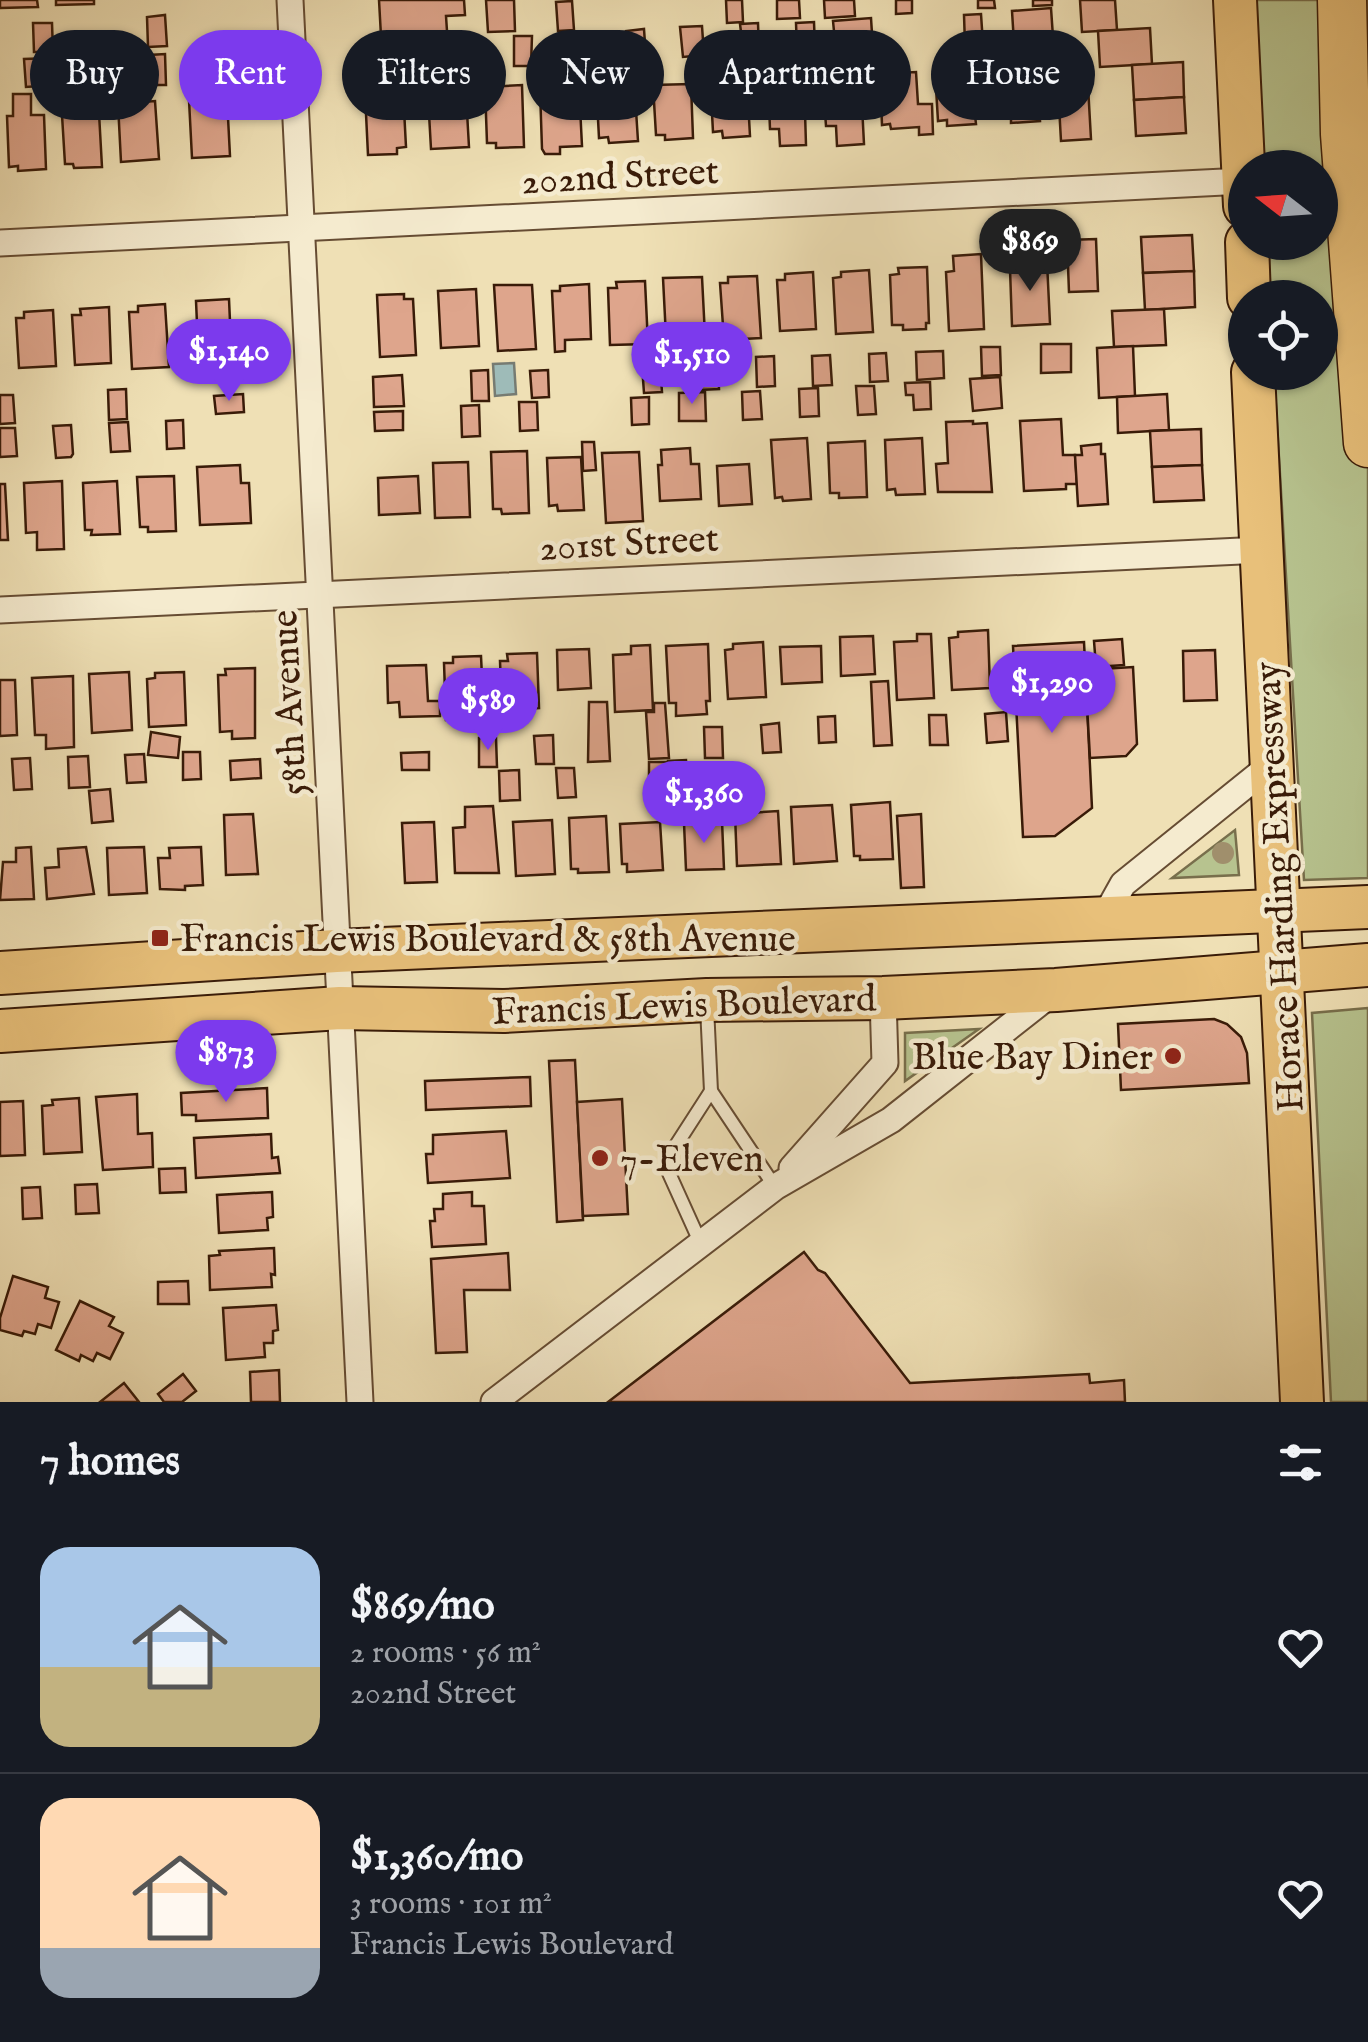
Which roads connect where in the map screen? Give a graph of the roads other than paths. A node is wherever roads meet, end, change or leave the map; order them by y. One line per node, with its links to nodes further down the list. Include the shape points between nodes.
1 (290, 0): 7 (street, 58th Avenue)
2 (1235, 0): 4 (main road)
3 (1344, 0): 6 (highway); 10 (highway, via 1345,134)
4 (1242, 150)
5 (1228, 182): 7 (street, 202nd Street)
6 (1368, 193)
7 (302, 228): 8 (street, 202nd Street); 12 (street, 58th Avenue)
8 (0, 243)
9 (1254, 390): 11 (main road, Horace Harding Expressway)
10 (1368, 443)
11 (1262, 550): 12 (street, 201st Street); 14 (main road, Horace Harding Expressway)
12 (320, 594): 13 (street, 201st Street); 18 (street, 58th Avenue)
13 (0, 610)
14 (1272, 764): 16 (main road, Horace Harding Expressway); 17 (street, via 1123,884)
15 (1368, 907): 16 (main road, Francis Lewis Boulevard)
16 (1280, 910): 17 (main road, Francis Lewis Boulevard); 20 (main road, Horace Harding Expressway)
17 (1104, 918): 18 (main road, Francis Lewis Boulevard)
18 (336, 951): 21 (main road, Francis Lewis Boulevard); 25 (street, 58th Avenue)
19 (1368, 965): 20 (main road, Francis Lewis Boulevard)
20 (1282, 970): 22 (main road, Francis Lewis Boulevard); 32 (main road, Horace Harding Expressway)
21 (0, 973)
22 (1056, 990): 23 (main road, Francis Lewis Boulevard); 28 (street, via 891,1120)
23 (883, 998): 24 (main road, Francis Lewis Boulevard); 28 (street, via 885,1064)
24 (707, 1000): 25 (main road, Francis Lewis Boulevard, via 504,1010); 27 (lane)
25 (340, 1008): 26 (main road, Francis Lewis Boulevard); 30 (street, 58th Avenue)
26 (0, 1031)
27 (711, 1091): 28 (lane); 29 (lane, via 671,1153 668,1171)
28 (775, 1186): 29 (street)
29 (701, 1244): 31 (street)
30 (360, 1402)
31 (494, 1402)
32 (1302, 1402)

